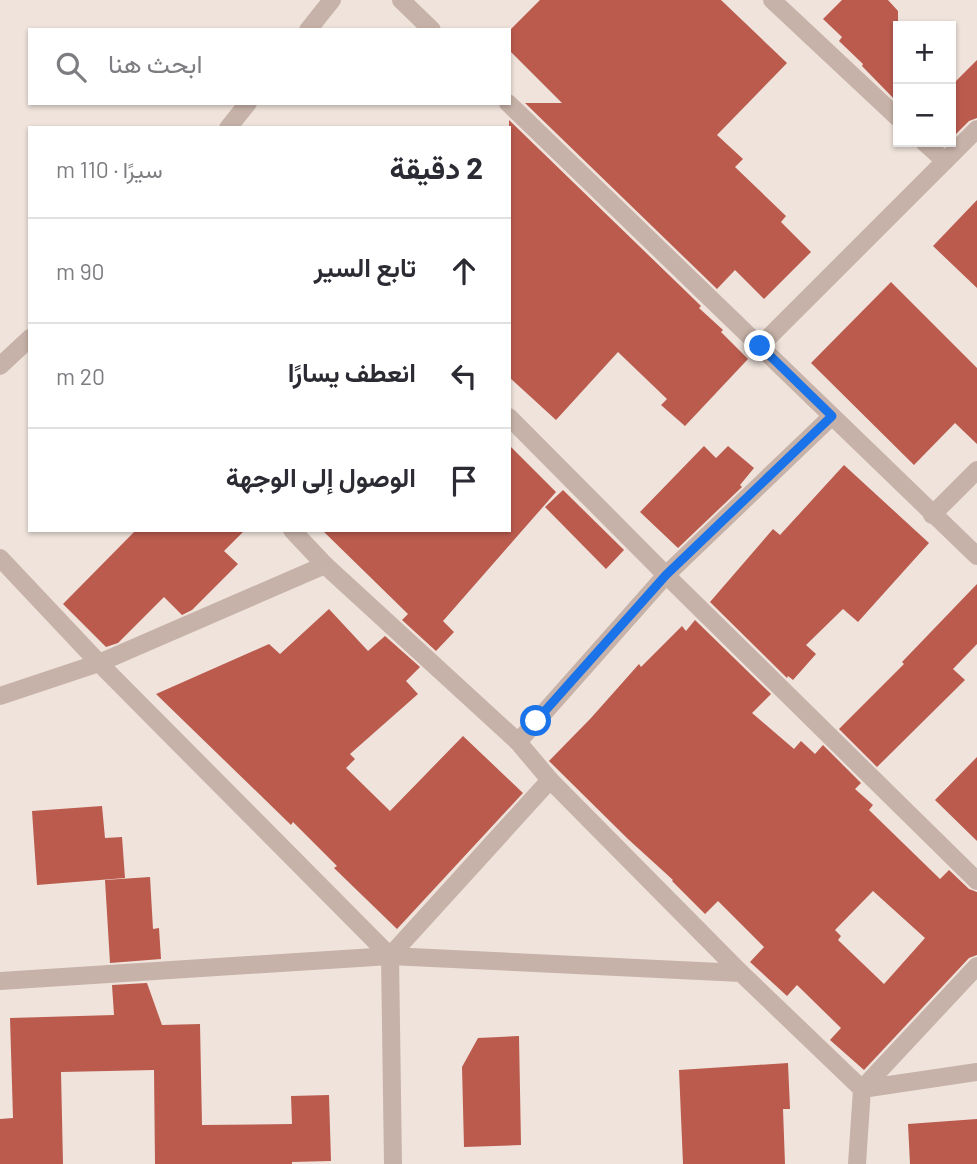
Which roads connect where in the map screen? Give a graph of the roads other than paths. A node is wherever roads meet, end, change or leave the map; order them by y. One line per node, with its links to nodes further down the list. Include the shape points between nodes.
1 (332, 0): 4 (street)
2 (401, 0): 5 (street)
3 (772, 0): 8 (street)
4 (310, 28)
5 (430, 28)
6 (246, 105): 9 (street)
7 (510, 105): 14 (street)
8 (893, 113)
9 (230, 126)
10 (977, 129): 12 (street)
11 (929, 147): 12 (street)
12 (944, 161): 14 (street)
13 (28, 340): 15 (street)
14 (760, 346): 16 (street)
15 (0, 366)
16 (832, 416): 19 (street); 24 (street)
17 (511, 418): 24 (street)
18 (977, 470): 19 (street)
19 (932, 515): 21 (street)
20 (294, 532): 23 (street)
21 (977, 556)
22 (0, 558): 25 (street)
23 (325, 565): 25 (street); 27 (street)
24 (666, 575): 27 (street); 29 (street)
25 (99, 663): 26 (street); 30 (street)
26 (0, 696)
27 (518, 742): 28 (street)
28 (550, 780): 30 (street); 32 (street)
29 (977, 881)
30 (390, 956): 32 (street); 33 (street); 36 (street)
31 (977, 966): 35 (street)
32 (741, 973): 35 (street)
33 (0, 981)
34 (977, 1072): 35 (street)
35 (862, 1089): 37 (street)
36 (393, 1164)
37 (857, 1164)

